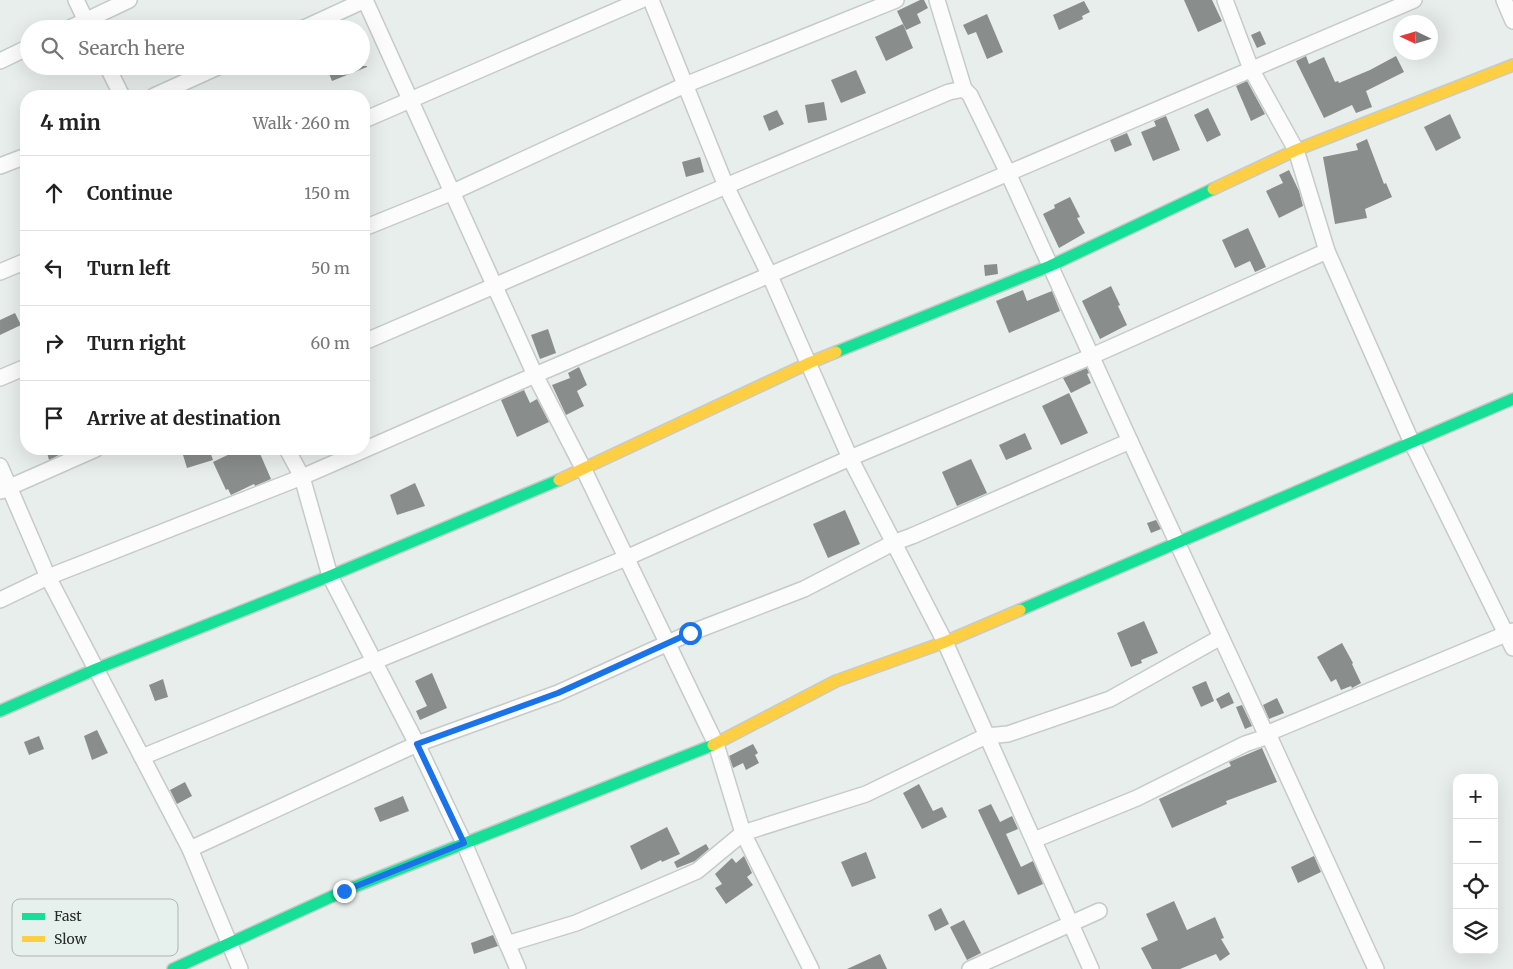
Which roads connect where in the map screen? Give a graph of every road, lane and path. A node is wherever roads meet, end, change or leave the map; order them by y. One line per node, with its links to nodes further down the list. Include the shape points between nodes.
1 (76, 0): 11 (street)
2 (129, 0): 12 (street)
3 (365, 0): 13 (street); 25 (street)
4 (641, 0): 25 (street)
5 (650, 0): 21 (street)
6 (896, 0): 21 (street)
7 (937, 0): 22 (street)
8 (1225, 0): 18 (street)
9 (1414, 0): 18 (street)
10 (1504, 0): 14 (street)
11 (86, 20)
12 (95, 20)
13 (322, 20)
14 (1513, 21)
15 (20, 51): 16 (street)
16 (0, 61)
17 (1513, 65): 27 (street)
18 (1251, 69): 27 (street); 30 (street)
19 (112, 75): 23 (street)
20 (200, 75): 24 (street)
21 (685, 85): 31 (street); 32 (street)
22 (964, 89): 30 (street, via 970,95); 31 (street, via 950,92)
23 (119, 90)
24 (167, 90)
25 (411, 100): 26 (street); 32 (street)
26 (370, 117)
27 (1296, 150): 34 (street); 36 (street)
28 (20, 158): 29 (street)
29 (0, 166)
30 (1008, 173): 36 (street); 38 (street)
31 (726, 186): 38 (street); 39 (street)
32 (453, 192): 33 (street); 39 (street)
33 (370, 226)
34 (1327, 251): 41 (street); 48 (street)
35 (20, 264): 37 (street)
36 (1050, 266): 41 (street); 42 (street)
37 (0, 272)
38 (770, 276): 42 (street); 44 (street)
39 (496, 286): 40 (street); 44 (street)
40 (370, 339)
41 (1092, 356): 47 (street); 53 (street)
42 (809, 363): 53 (street); 55 (street)
43 (20, 370): 45 (street)
44 (535, 375): 49 (street); 55 (street)
45 (0, 378)
46 (1513, 399): 48 (street)
47 (1130, 442): 58 (street); 59 (street)
48 (1412, 443): 59 (street); 64 (street)
49 (370, 447)
50 (82, 455): 57 (street)
51 (290, 455): 56 (street)
52 (352, 455): 56 (street)
53 (850, 458): 58 (street); 60 (street)
54 (0, 466): 57 (street)
55 (584, 470): 60 (street); 61 (street)
56 (302, 477): 61 (street); 62 (street)
57 (4, 489): 62 (street)
58 (893, 543): 66 (street); 67 (street, via 804,589)
59 (1178, 543): 65 (street); 66 (street)
60 (626, 558): 67 (street); 69 (street)
61 (330, 576): 69 (street); 70 (street)
62 (48, 577): 63 (street); 70 (street)
63 (0, 600)
64 (1509, 632): 68 (street); 72 (street)
65 (1222, 637): 72 (street); 73 (street, via 1110,699 1008,734)
66 (945, 642): 73 (street); 75 (street, via 836,681)
67 (667, 643): 74 (street, via 558,693); 75 (street)
68 (1513, 648)
69 (374, 661): 74 (street); 76 (street)
70 (96, 669): 71 (street); 76 (street)
71 (0, 711)
72 (1268, 735): 78 (street, via 1136,798); 91 (street)
73 (986, 736): 77 (street, via 866,794); 78 (street)
74 (417, 744): 79 (street); 80 (street)
75 (716, 744): 77 (street); 79 (street)
76 (142, 756): 80 (street)
77 (743, 833): 84 (street, via 697,871 576,923); 88 (street)
78 (1034, 840): 82 (street)
79 (464, 843): 83 (street, via 344,891); 84 (street)
80 (190, 848): 83 (street)
81 (1099, 911): 82 (street)
82 (1071, 924): 89 (street); 90 (street)
83 (228, 944): 85 (street); 86 (street)
84 (507, 944): 87 (street)
85 (173, 969)
86 (240, 969)
87 (518, 969)
88 (811, 969)
89 (970, 969)
90 (1091, 969)
91 (1376, 969)

